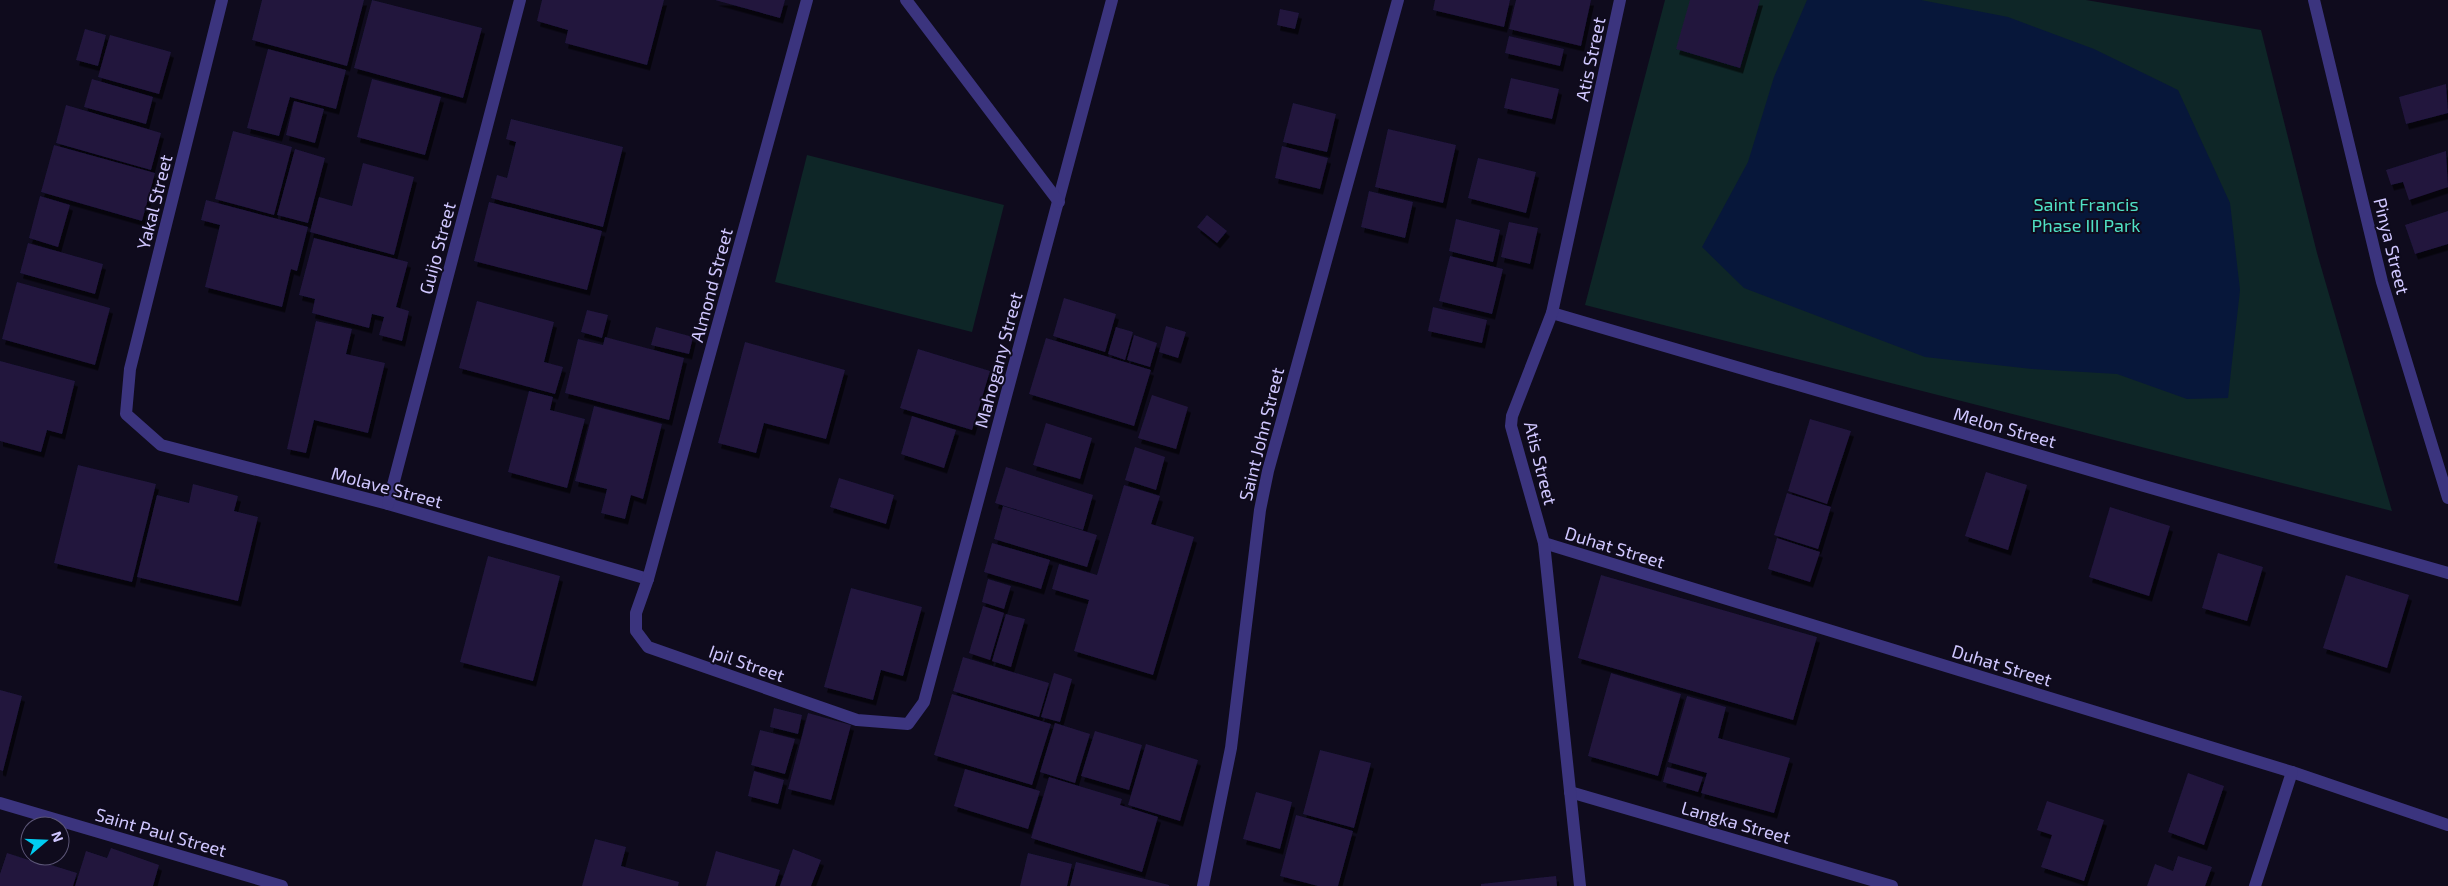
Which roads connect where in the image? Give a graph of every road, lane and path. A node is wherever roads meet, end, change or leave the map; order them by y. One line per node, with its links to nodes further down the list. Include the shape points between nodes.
1 (222, 0): 11 (street, Yakal Street, via 130,369)
2 (520, 0): 13 (street, Guijo Street)
3 (807, 0): 16 (street, Almond Street)
4 (906, 0): 9 (street)
5 (1112, 0): 9 (street, Mahogany Street)
6 (1398, 0): 23 (street, Saint John Street, via 1266,478 1231,748)
7 (1620, 0): 10 (street, Atis Street)
8 (2314, 0): 12 (street, Pinya Street, via 2382,282)
9 (1059, 202): 17 (street, Mahogany Street, via 924,702)
10 (1552, 313): 14 (street, Atis Street, via 1511,426); 15 (street, Melon Street)
11 (126, 414): 13 (street, Molave Street, via 161,445)
12 (2448, 498)
13 (388, 504): 16 (street, Molave Street)
14 (1544, 543): 18 (street, Duhat Street); 19 (street, Atis Street)
15 (2448, 573)
16 (648, 579): 17 (street, Ipil Street, via 636,613 636,631 648,647 857,720)
17 (908, 724)
18 (2292, 772): 21 (street, Duhat Street); 26 (street)
19 (1570, 792): 24 (street, Atis Street); 25 (street, Langka Street)
20 (0, 802): 22 (street, Saint Paul Street)
21 (2448, 825)
22 (282, 886)
23 (1203, 886)
24 (1580, 886)
25 (1892, 886)
26 (2255, 886)

